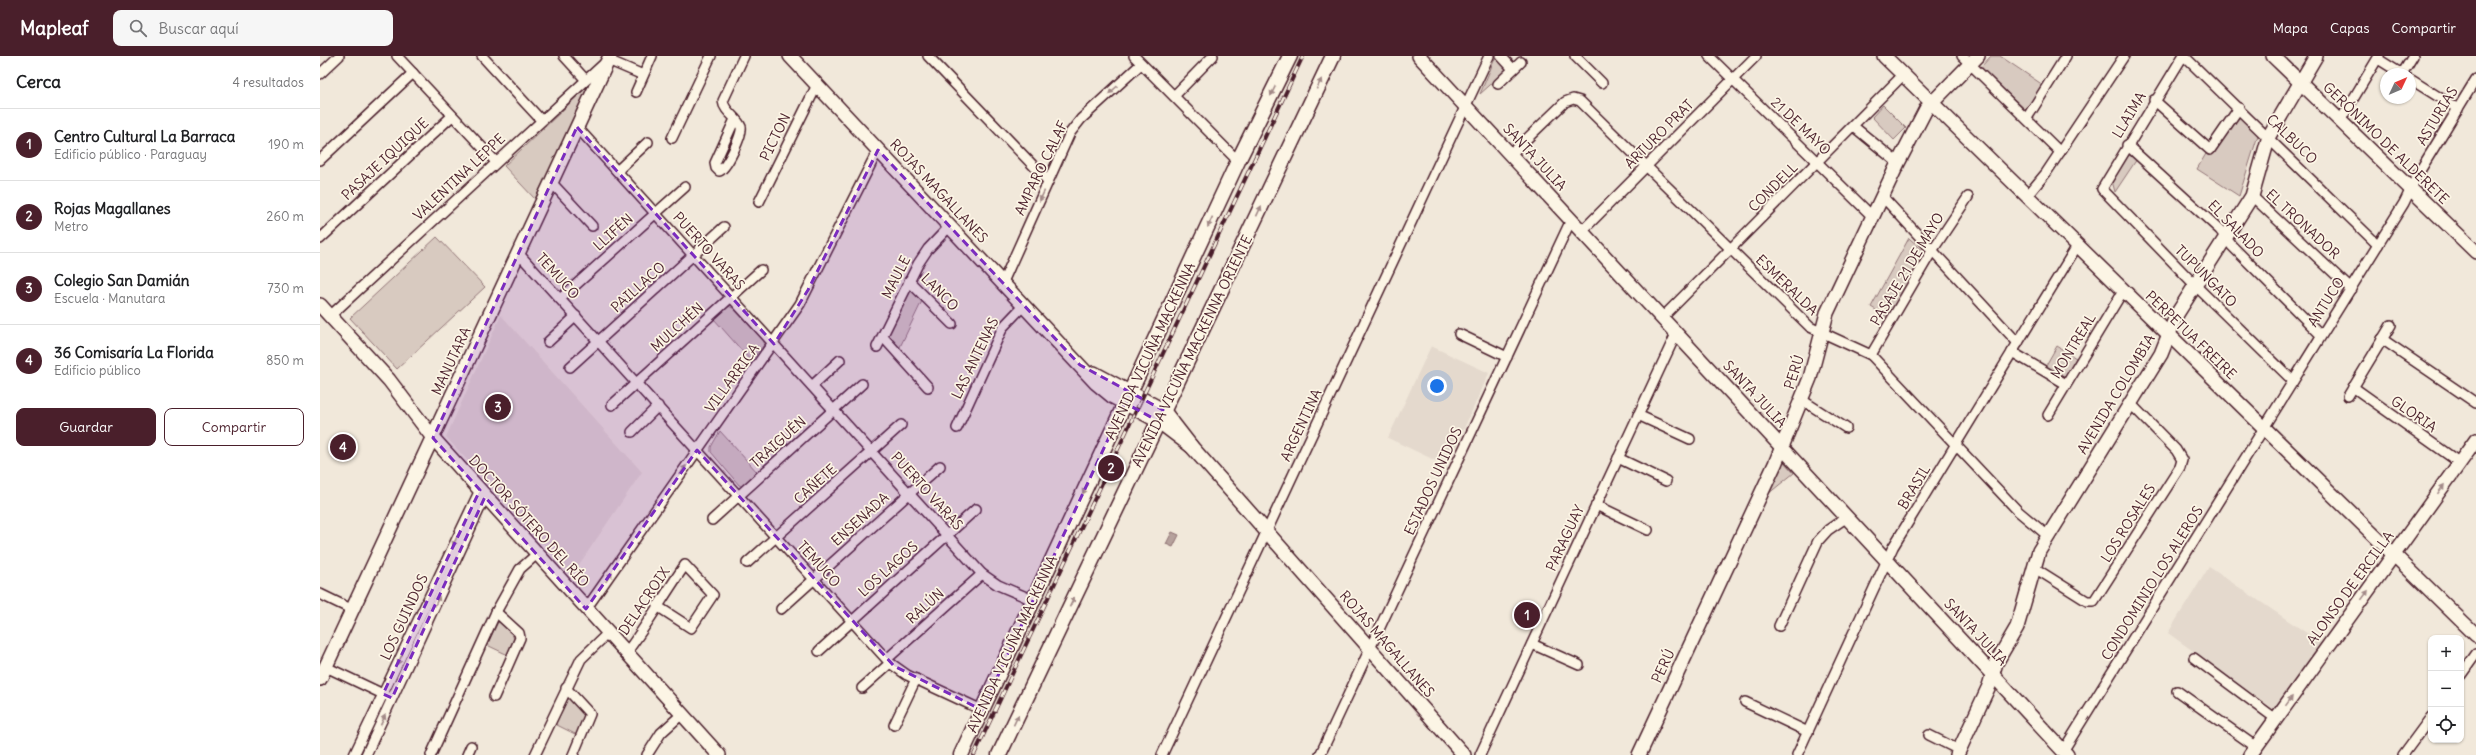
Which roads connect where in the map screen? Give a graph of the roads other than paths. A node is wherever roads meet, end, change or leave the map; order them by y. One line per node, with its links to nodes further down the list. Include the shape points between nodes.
1 (339, 56): 36 (street)
2 (397, 56): 35 (street)
3 (482, 56): 57 (street)
4 (564, 56): 39 (street)
5 (652, 56): 38 (street)
6 (710, 56): 62 (street)
7 (744, 56): 56 (street, via 723,100 724,106)
8 (790, 56): 46 (street, ROJAS MAGALLANES)
9 (928, 56): 75 (street)
10 (1134, 56): 31 (street)
11 (1213, 56): 48 (street)
12 (1290, 56): 69 (main road, AVENIDA VICUÑA MACKENNA, one-way to 69)
13 (1333, 56): 150 (main road, AVENIDA VICUÑA MACKENNA ORIENTE, one-way to 13)
14 (1419, 56): 51 (street, SANTA JULIA)
15 (1488, 56): 51 (street, ARGENTINA)
16 (1501, 56): 34 (street)
17 (1575, 56): 43 (street)
18 (1709, 56): 40 (street, 21 DE MAYO)
19 (1756, 56): 40 (street, ARTURO PRAT)
20 (1884, 56): 37 (street, PERPETUA FREIRE)
21 (2066, 56): 55 (street)
22 (2124, 56): 66 (street)
23 (2184, 56): 49 (street, LLAIMA); 52 (street, CALBUCO)
24 (2273, 56): 42 (street, GERÓNIMO DE ALDERETE)
25 (2316, 56): 42 (street, AVENIDA COLOMBIA)
26 (2413, 56): 33 (street)
27 (609, 58): 38 (street); 39 (street, VALENTINA LEPPE); 60 (street, MANUTARA)
28 (2379, 58): 32 (street); 58 (street)
29 (1970, 59): 50 (street, PERÚ); 55 (street)
30 (1521, 62): 34 (street)
31 (1141, 64): 48 (street); 75 (street, AMPARO CALAF, one-way to 75, via 1074,127)
32 (2393, 68)
33 (2406, 68)
34 (1513, 69): 45 (street)
35 (413, 73): 54 (street); 68 (street)
36 (320, 74)
37 (1903, 75): 50 (street, PERPETUA FREIRE); 59 (street, CONDELL)
38 (643, 76): 47 (street)
39 (585, 79): 57 (street, VALENTINA LEPPE)
40 (1733, 79): 71 (street, 21 DE MAYO); 73 (street, ARTURO PRAT)
41 (2476, 79): 53 (street, ASTURIAS)
42 (2301, 82): 58 (street, GERÓNIMO DE ALDERETE); 61 (street, AVENIDA COLOMBIA)
43 (1602, 83)
44 (2416, 83): 53 (street)
45 (1498, 84)
46 (817, 85): 65 (street, ROJAS MAGALLANES); 84 (street, PICTON)
47 (636, 92)
48 (1174, 96): 69 (street)
49 (2154, 100): 52 (street, via 2210,150); 64 (street, LLAIMA)
50 (1932, 103): 72 (street, PERÚ, via 1922,116); 80 (street, PERPETUA FREIRE)
51 (1466, 106): 67 (street, SANTA JULIA); 174 (street, ARGENTINA)
52 (2239, 108): 61 (street, CALBUCO)
53 (2458, 109): 79 (street, ASTURIAS)
54 (452, 116): 70 (street); 93 (street, PASAJE IQUIQUE)
55 (2027, 118): 66 (street)
56 (735, 119): 56 (street, via 741,128 740,135 725,168 718,170 715,163)
57 (541, 120): 70 (street, VALENTINA LEPPE)
58 (2340, 121): 79 (street, GERÓNIMO DE ALDERETE)
59 (1853, 126): 71 (street, CONDELL); 72 (street)
60 (577, 127): 74 (street, PUERTO VARAS); 76 (street, MANUTARA)
61 (2269, 136): 81 (street, AVENIDA COLOMBIA); 94 (street, CALBUCO)
62 (672, 138)
63 (648, 142): 74 (street)
64 (2127, 145): 78 (street, LLAIMA); 92 (street, EL SALADO)
65 (878, 150): 89 (street, ROJAS MAGALLANES); 126 (street, VILLARRICA, via 812,283)
66 (2060, 152): 80 (street)
67 (1511, 154): 73 (street, ESMERALDA, via 1565,102 1573,99 1583,103); 87 (street, SANTA JULIA)
68 (320, 160)
69 (1238, 161): 141 (main road, AVENIDA VICUÑA MACKENNA, one-way to 141)
70 (496, 162): 111 (street, VALENTINA LEPPE)
71 (1817, 162): 86 (street, 21 DE MAYO); 96 (street, CONDELL)
72 (1898, 163): 82 (street, PERÚ)
73 (1646, 166): 91 (street, ARTURO PRAT); 96 (street, ESMERALDA)
74 (617, 171): 85 (street, PUERTO VARAS)
75 (1048, 181): 103 (street, AMPARO CALAF, one-way to 103)
76 (552, 183): 88 (street); 99 (street, MANUTARA)
77 (685, 187): 85 (street, LLIFÉN)
78 (2102, 189): 104 (street, TUPUNGATO)
79 (2410, 189): 94 (street, ANTUCO); 97 (street, GERÓNIMO DE ALDERETE)
80 (2027, 196): 95 (street, PERPETUA FREIRE)
81 (2252, 196): 92 (street, AVENIDA COLOMBIA); 105 (street, EL TRONADOR)
82 (1882, 197): 86 (street, PERÚ); 98 (street)
83 (1968, 197): 98 (street, PASAJE 21 DE MAYO)
84 (759, 202)
85 (656, 213): 100 (street, PUERTO VARAS); 108 (street, LLIFÉN)
86 (1873, 217): 118 (street, PERÚ, via 1831,304)
87 (1571, 220): 91 (street, SANTA JULIA); 130 (street, ESTADOS UNIDOS)
88 (592, 226)
89 (950, 226): 102 (street, MAULE, via 928,249); 103 (street, ROJAS MAGALLANES)
90 (724, 227): 100 (street, PAILLACO)
91 (1582, 231): 113 (street, SANTA JULIA)
92 (2226, 238): 104 (street, AVENIDA COLOMBIA); 119 (street, EL SALADO)
93 (320, 239)
94 (2378, 244): 105 (street, ANTUCO)
95 (2077, 246): 106 (street, PERPETUA FREIRE); 125 (street, BRASIL)
96 (1730, 249): 113 (street, CONDELL); 118 (street, ESMERALDA, via 1810,327)
97 (2475, 249)
98 (1932, 251): 125 (street); 129 (street, PASAJE 21 DE MAYO)
99 (519, 254): 108 (street, TEMUCO); 156 (street, MANUTARA)
100 (694, 255): 107 (street, PUERTO VARAS); 123 (street, PAILLACO)
101 (761, 270): 107 (street, MULCHÉN)
102 (909, 281): 114 (street, LANCO); 121 (street, MAULE)
103 (1003, 282): 110 (street, ROJAS MAGALLANES)
104 (2195, 285): 120 (street, AVENIDA COLOMBIA, via 2174,319); 133 (street, TUPUNGATO)
105 (2351, 289): 119 (street, ANTUCO)
106 (2123, 291): 120 (street, PERPETUA FREIRE); 136 (street, MONTREAL)
107 (731, 296): 126 (street, PUERTO VARAS); 134 (street, MULCHÉN)
108 (560, 299): 112 (street, TEMUCO)
109 (320, 305): 111 (street, DOCTOR SÓTERO DEL RÍO)
110 (1024, 305): 141 (street, ROJAS MAGALLANES, via 1080,365); 152 (street, LAS ANTENAS, via 1003,327)
111 (330, 316): 156 (street, DOCTOR SÓTERO DEL RÍO, via 393,385)
112 (576, 316): 123 (street, TEMUCO); 124 (street, TEMUCO)
113 (1662, 318): 117 (street, SANTA JULIA)
114 (952, 324)
115 (2391, 325): 122 (street)
116 (1459, 334): 130 (street)
117 (1676, 334): 148 (street, PARAGUAY); 160 (street, SANTA JULIA)
118 (1821, 334): 129 (street, ESMERALDA); 142 (street, PERÚ, via 1814,367)
119 (2321, 335): 133 (street, ANTUCO)
120 (2168, 336): 144 (street, AVENIDA COLOMBIA, via 2162,354); 154 (street, PERPETUA FREIRE)
121 (883, 337): 127 (street, MAULE); 138 (street)
122 (2382, 339): 139 (street); 143 (street)
123 (598, 341): 132 (street, PAILLACO); 134 (street, TEMUCO)
124 (548, 342)
125 (2018, 343): 128 (street, BRASIL)
126 (774, 344): 137 (street, PUERTO VARAS); 161 (street, VILLARRICA)
127 (877, 347)
128 (2012, 352): 136 (street); 159 (street, BRASIL)
129 (1871, 356): 159 (street, ESMERALDA)
130 (1507, 357): 198 (street, ESTADOS UNIDOS)
131 (840, 360): 137 (street)
132 (570, 367)
133 (2293, 382): 154 (street, ANTUCO)
134 (636, 383): 145 (street, MULCHÉN); 146 (street, TEMUCO)
135 (862, 384): 147 (street, TRAIGUÉN)
136 (2066, 384): 149 (street, MONTREAL)
137 (812, 386): 147 (street, PUERTO VARAS)
138 (928, 387)
139 (2353, 387): 140 (street); 164 (street, GLORIA)
140 (2348, 396)
141 (1127, 398): 150 (street, ROJAS MAGALLANES); 187 (main road, AVENIDA VICUÑA MACKENNA, one-way to 187)
142 (1802, 400): 153 (street); 160 (street, PERÚ)
143 (2476, 403)
144 (2131, 404): 177 (street, AVENIDA COLOMBIA); 183 (street, LOS ROSALES, via 2176,450 2181,458 2180,467 2094,601 2087,601)
145 (612, 405)
146 (658, 406): 155 (street); 161 (street, TEMUCO)
147 (834, 410): 162 (street, PUERTO VARAS); 169 (street, TRAIGUÉN)
148 (1638, 415): 157 (street); 163 (street, PARAGUAY)
149 (2048, 415)
150 (1161, 416): 174 (street, ROJAS MAGALLANES); 234 (main road, AVENIDA VICUÑA MACKENNA ORIENTE, one-way to 150)
151 (901, 425): 162 (street, CAÑETE)
152 (957, 428)
153 (1846, 428)
154 (2264, 429): 180 (street, PERPETUA FREIRE); 225 (street, CONDOMINIO LOS ALEROS)
155 (632, 432)
156 (433, 438): 168 (street, DOCTOR SÓTERO DEL RÍO); 191 (street, MANUTARA)
157 (1690, 439)
158 (2476, 440): 164 (street, ALONSO DE ERCILLA)
159 (1956, 445): 177 (street, ESMERALDA, via 2018,511); 181 (street, BRASIL)
160 (1782, 447): 172 (street, SANTA JULIA); 239 (street, PERÚ)
161 (697, 450): 169 (street, TEMUCO); 189 (street, VILLARRICA, one-way to 161)
162 (872, 451): 167 (street, PUERTO VARAS); 178 (street, CAÑETE)
163 (1618, 458): 166 (street); 170 (street, PARAGUAY)
164 (2460, 463): 180 (street, ALONSO DE ERCILLA, one-way to 164)
165 (940, 466): 167 (street, ENSENADA)
166 (1666, 481)
167 (910, 493): 176 (street, PUERTO VARAS); 185 (street, ENSENADA)
168 (482, 494): 179 (street, DOCTOR SÓTERO DEL RÍO); 212 (street, LOS GUINDOS, one-way to 212); 214 (street, LOS GUINDOS, one-way to 168)
169 (739, 496): 173 (street, TRAIGUÉN); 178 (street, TEMUCO)
170 (1596, 505): 175 (street); 197 (street, PARAGUAY)
171 (976, 509): 176 (street, LOS LAGOS)
172 (1847, 517): 181 (street, SANTA JULIA); 194 (street, via 1828,530 1818,541)
173 (712, 520)
174 (1267, 530): 198 (street, ROJAS MAGALLANES); 235 (street, ARGENTINA)
175 (1648, 530)
176 (947, 535): 184 (street, PUERTO VARAS); 193 (street, LOS LAGOS)
177 (2048, 536): 183 (street, AVENIDA COLOMBIA)
178 (776, 537): 182 (street, CAÑETE); 185 (street, TEMUCO)
179 (536, 554): 189 (street, DOCTOR SÓTERO DEL RÍO); 192 (street, via 520,569)
180 (2393, 556): 196 (street, PERPETUA FREIRE); 218 (street, ALONSO DE ERCILLA, one-way to 180)
181 (1888, 561): 207 (street, SANTA JULIA); 221 (street, BRASIL)
182 (748, 563)
183 (2033, 567): 207 (street, AVENIDA COLOMBIA, via 2021,616)
184 (982, 574): 187 (street, PUERTO VARAS, via 998,585); 203 (street, RALÚN)
185 (814, 579): 190 (street, ENSENADA); 193 (street, TEMUCO)
186 (320, 594): 191 (street)
187 (1033, 600): 216 (main road, AVENIDA VICUÑA MACKENNA)
188 (657, 606): 188 (street, DELACROIX, via 685,565 713,595 691,628); 200 (street, DELACROIX)
189 (586, 609): 195 (street, DOCTOR SÓTERO DEL RÍO)
190 (781, 609)
191 (353, 610): 205 (street, MANUTARA)
192 (496, 612): 213 (street, via 518,632 520,638); 228 (street)
193 (852, 621): 199 (street, LOS LAGOS); 203 (street, TEMUCO)
194 (1779, 626)
195 (608, 633): 200 (street, DOCTOR SÓTERO DEL RÍO); 209 (street, via 581,659)
196 (2476, 635)
197 (1532, 644): 204 (street); 238 (street, PARAGUAY)
198 (1370, 649): 236 (street, ESTADOS UNIDOS); 237 (street, ROJAS MAGALLANES)
199 (819, 651)
200 (626, 653): 217 (street, DOCTOR SÓTERO DEL RÍO)
201 (2476, 654): 206 (street)
202 (2194, 658): 218 (street)
203 (888, 661): 208 (street, TEMUCO); 210 (street, RALÚN)
204 (1579, 665)
205 (323, 666): 212 (street)
206 (2464, 671)
207 (1992, 673): 224 (street, AVENIDA COLOMBIA, via 1989,686); 225 (street, SANTA JULIA)
208 (916, 679): 216 (street, TEMUCO); 220 (street)
209 (566, 688): 229 (street); 230 (street, via 590,714)
210 (862, 688)
211 (2177, 691): 223 (street)
212 (383, 694): 214 (street); 226 (street, LOS GUINDOS)
213 (494, 697)
214 (392, 698): 227 (street, LOS GUINDOS, one-way to 214)
215 (1745, 702): 221 (street)
216 (982, 710): 233 (main road, AVENIDA VICUÑA MACKENNA)
217 (682, 714): 231 (street, via 656,738); 232 (street, DOCTOR SÓTERO DEL RÍO)
218 (2276, 719): 223 (street, ALONSO DE ERCILLA)
219 (2428, 721): 241 (street)
220 (894, 725)
221 (1808, 732): 240 (street, BRASIL)
222 (1929, 735): 224 (street)
223 (2253, 751)
224 (1958, 752)
225 (2065, 753)
226 (354, 755)
227 (366, 755)
228 (431, 755)
229 (535, 755)
230 (573, 755)
231 (647, 755)
232 (719, 755)
233 (961, 755)
234 (999, 755)
235 (1162, 755)
236 (1320, 755)
237 (1464, 755)
238 (1480, 755)
239 (1639, 755)
240 (1797, 755)
241 (2403, 755)

